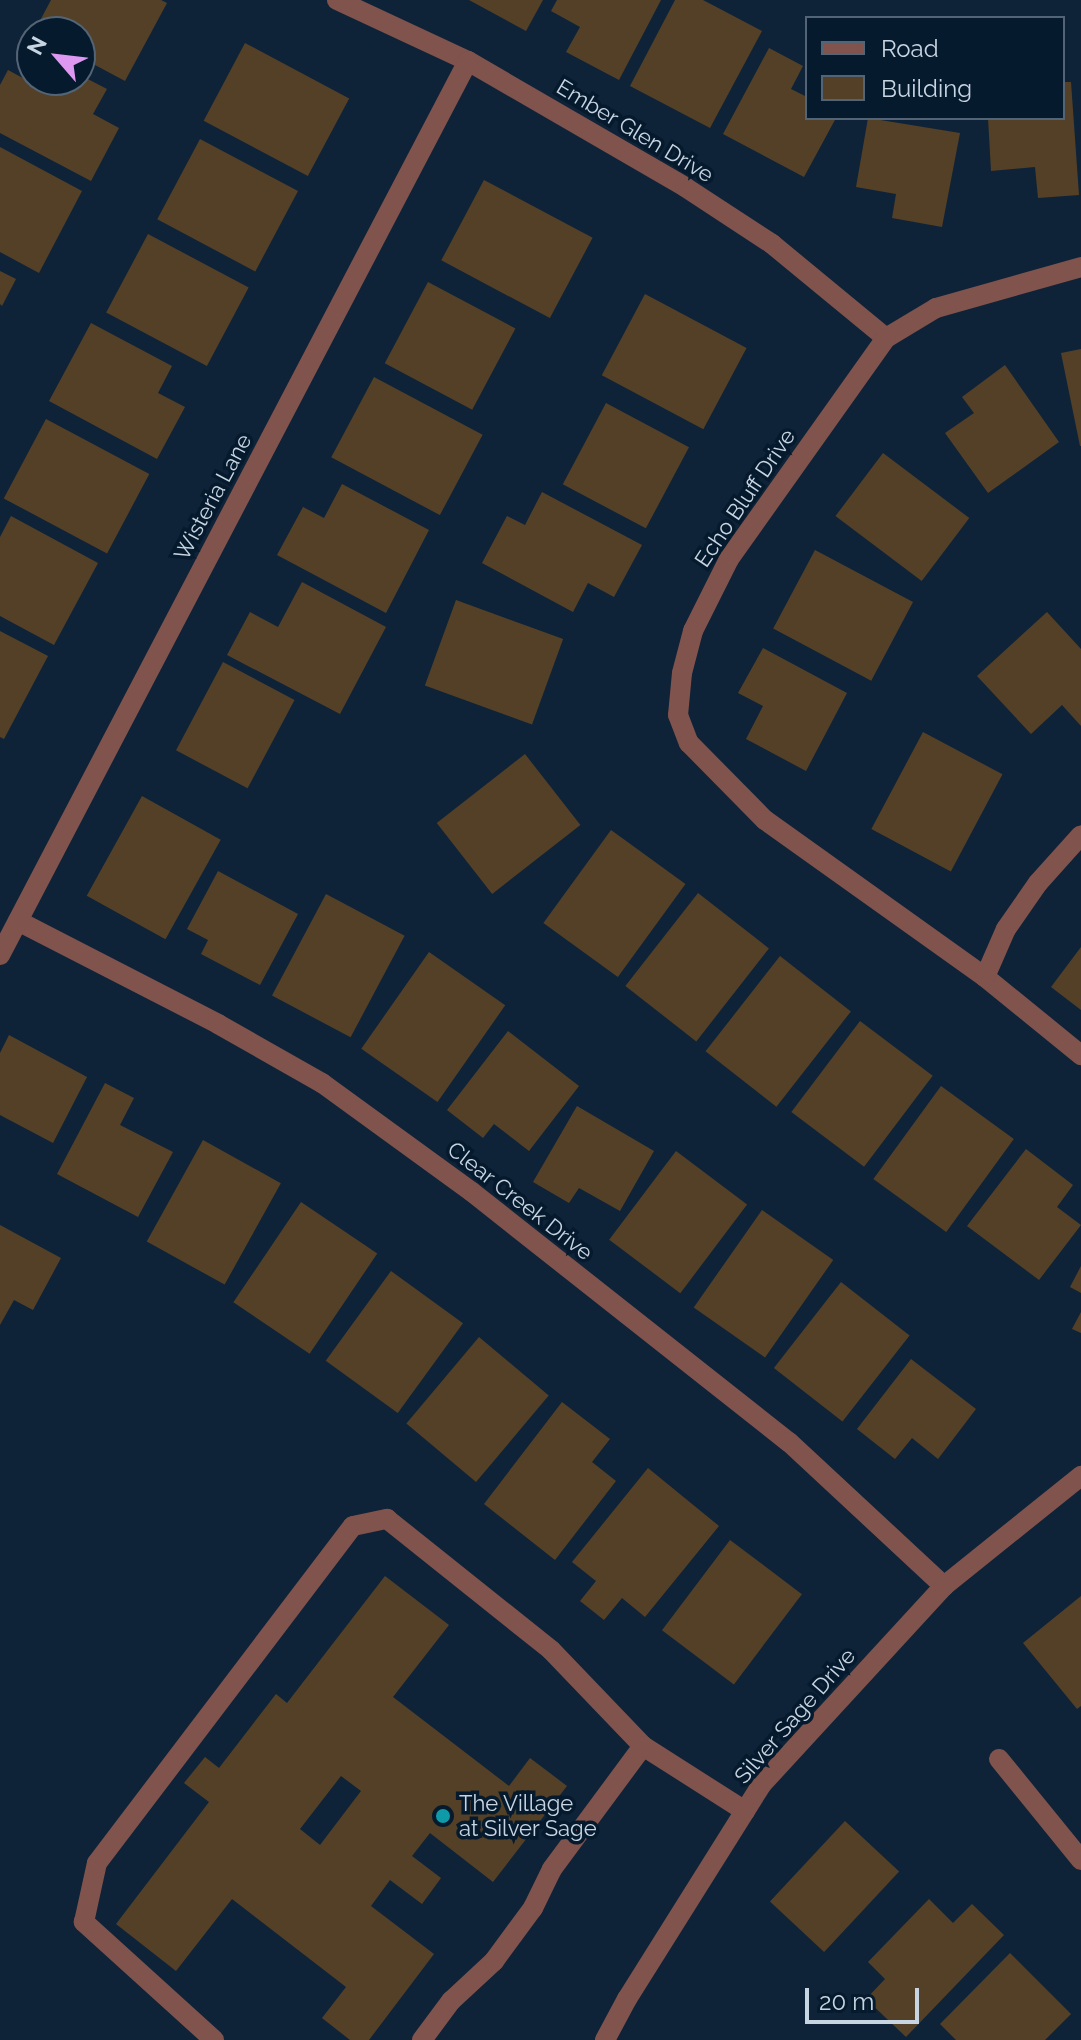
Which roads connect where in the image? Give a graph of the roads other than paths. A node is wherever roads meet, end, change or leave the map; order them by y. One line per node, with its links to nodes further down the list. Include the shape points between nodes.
1 (337, 0): 2 (street, Ember Glen Drive)
2 (468, 61): 4 (street, Ember Glen Drive, via 759,236); 6 (street, Wisteria Lane)
3 (1081, 267): 4 (street, Echo Bluff Drive, via 936,308)
4 (886, 338): 8 (street, Echo Bluff Drive, via 729,559 693,631 678,715 689,743 765,820)
5 (1081, 835): 8 (street, via 1006,929)
6 (18, 921): 7 (street, Wisteria Lane); 11 (street, Clear Creek Drive, via 322,1083 472,1192 789,1442)
7 (0, 955)
8 (985, 977): 9 (street, Echo Bluff Drive)
9 (1081, 1055)
10 (1081, 1476): 11 (street, Silver Sage Drive)
11 (944, 1586): 14 (street, Silver Sage Drive, via 762,1784)
12 (643, 1746): 14 (street); 16 (street, via 551,1650 387,1519 353,1526 97,1863 84,1922); 17 (street, via 552,1869 533,1908 494,1961 451,2001)
13 (999, 1759): 15 (street)
14 (745, 1811): 18 (street, Silver Sage Drive)
15 (1081, 1860)
16 (214, 2040)
17 (422, 2040)
18 (605, 2040)

